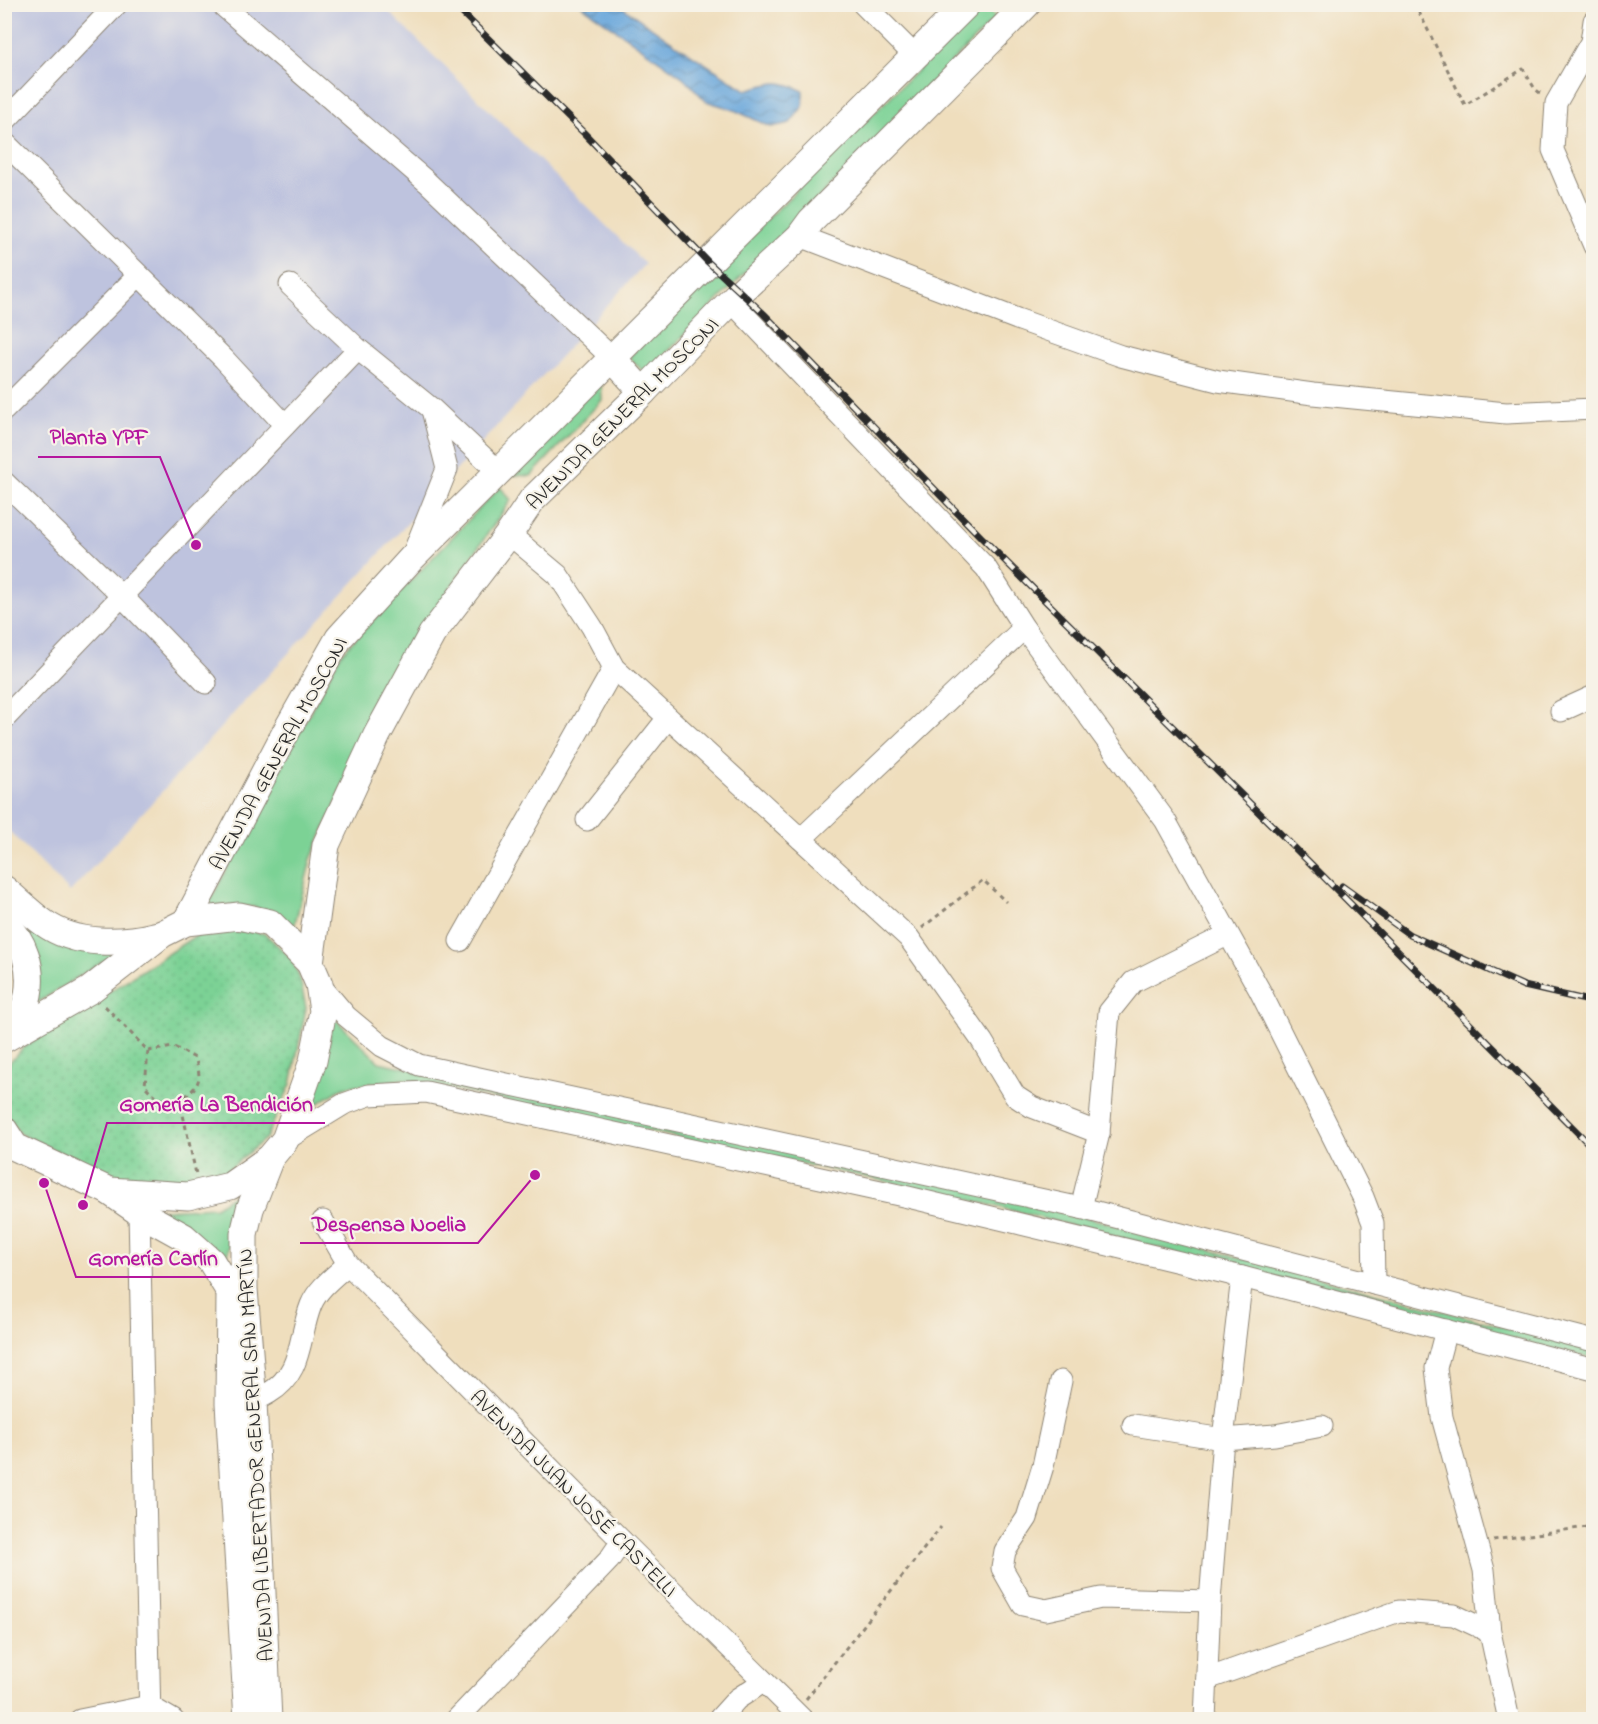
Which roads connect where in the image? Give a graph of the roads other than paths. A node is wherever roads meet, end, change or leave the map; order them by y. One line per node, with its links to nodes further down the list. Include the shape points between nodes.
1 (117, 4): 8 (street)
2 (221, 4): 16 (street, via 427,182)
3 (863, 4): 7 (street)
4 (967, 4): 7 (main road, AVENIDA GENERAL MOSCONI)
5 (1019, 7): 10 (main road, AVENIDA GENERAL MOSCONI)
6 (1593, 21): 11 (street, via 1591,42 1556,103 1553,150)
7 (915, 56): 16 (main road, AVENIDA GENERAL MOSCONI)
8 (4, 122)
9 (4, 142): 12 (street)
10 (800, 236): 14 (main road, AVENIDA GENERAL MOSCONI); 18 (street, via 1069,338 1218,381 1506,413)
11 (1593, 246)
12 (138, 276): 19 (street); 21 (street)
13 (290, 285): 15 (street)
14 (732, 302): 17 (main road, AVENIDA GENERAL MOSCONI); 28 (street, via 986,568)
15 (358, 349): 20 (street); 21 (street)
16 (612, 358): 17 (main road); 22 (main road, AVENIDA GENERAL MOSCONI)
17 (643, 392): 24 (main road, AVENIDA GENERAL MOSCONI)
18 (1593, 409)
19 (4, 410)
20 (432, 410): 22 (street); 26 (street, via 447,469)
21 (285, 425): 27 (street)
22 (499, 472): 24 (main road); 26 (main road, AVENIDA GENERAL MOSCONI)
23 (4, 482): 27 (street)
24 (532, 500): 25 (main road, AVENIDA GENERAL MOSCONI)
25 (509, 534): 29 (street, via 558,575); 43 (main road, AVENIDA GENERAL MOSCONI, via 432,634 377,735 326,845)
26 (411, 559): 39 (main road, AVENIDA GENERAL MOSCONI, via 339,638 272,756)
27 (122, 596): 30 (street); 34 (street)
28 (1024, 628): 36 (street); 41 (street, via 1165,820)
29 (614, 668): 33 (street); 42 (street)
30 (206, 683)
31 (1593, 696): 32 (street)
32 (1561, 711)
33 (668, 718): 35 (street); 36 (street)
34 (4, 719)
35 (587, 820)
36 (801, 838): 45 (street, via 909,938 982,1041 1015,1096 1032,1107)
37 (4, 889): 40 (main road, via 45,924 68,934 103,942)
38 (4, 922): 44 (main road, via 28,956 28,995)
39 (186, 922): 40 (main road); 43 (main road, via 239,916 270,923)
40 (162, 934): 44 (main road, via 90,990)
41 (1227, 935): 45 (street, via 1133,982 1109,1012); 54 (street, via 1260,991 1363,1197 1373,1222)
42 (460, 941)
43 (315, 974): 47 (main road, AVENIDA LIBERTADOR GENERAL SAN MARTÍN, via 323,1011 313,1061); 49 (street, via 346,1016 382,1046 419,1065)
44 (8, 1037)
45 (1100, 1133): 49 (street)
46 (8, 1142): 48 (main road)
47 (278, 1149): 48 (main road, via 230,1186 200,1194); 53 (street, via 344,1104 369,1095 426,1092 908,1197); 59 (main road, AVENIDA LIBERTADOR GENERAL SAN MARTÍN, via 250,1209 244,1234)
48 (109, 1191): 50 (main road, AVENIDA LIBERTADOR GENERAL SAN MARTÍN)
49 (1081, 1208): 54 (street)
50 (139, 1212): 59 (main road, AVENIDA LIBERTADOR GENERAL SAN MARTÍN, via 184,1237 211,1261 230,1292); 68 (street)
51 (323, 1221): 52 (street, AVENIDA JUAN JOSÉ CASTELLI)
52 (348, 1264): 59 (street, via 311,1304 294,1368 281,1386); 63 (street, AVENIDA JUAN JOSÉ CASTELLI)
53 (1242, 1277): 55 (street); 62 (street)
54 (1374, 1284): 56 (street)
55 (1446, 1330): 57 (street); 65 (street, via 1436,1368 1442,1417 1484,1570)
56 (1593, 1341)
57 (1593, 1369)
58 (1061, 1381): 64 (street, via 1043,1466 1027,1518 1003,1560 1002,1568 1023,1605 1046,1610 1101,1598)
59 (241, 1402): 72 (main road, AVENIDA LIBERTADOR GENERAL SAN MARTÍN); 73 (main road, AVENIDA LIBERTADOR GENERAL SAN MARTÍN)
60 (1133, 1425): 62 (street)
61 (1322, 1426): 62 (street)
62 (1223, 1439): 64 (street)
63 (622, 1541): 67 (street, AVENIDA JUAN JOSÉ CASTELLI); 74 (street, via 609,1560)
64 (1210, 1602): 66 (street)
65 (1490, 1632): 66 (street, via 1454,1615 1399,1611); 77 (street)
66 (1207, 1679): 76 (street)
67 (763, 1682): 69 (street, AVENIDA JUAN JOSÉ CASTELLI); 75 (street, via 737,1699)
68 (150, 1713): 70 (street); 71 (street)
69 (799, 1716)
70 (80, 1719)
71 (173, 1719)
72 (248, 1719)
73 (268, 1719)
74 (456, 1719)
75 (718, 1719)
76 (1205, 1719)
77 (1509, 1719)

